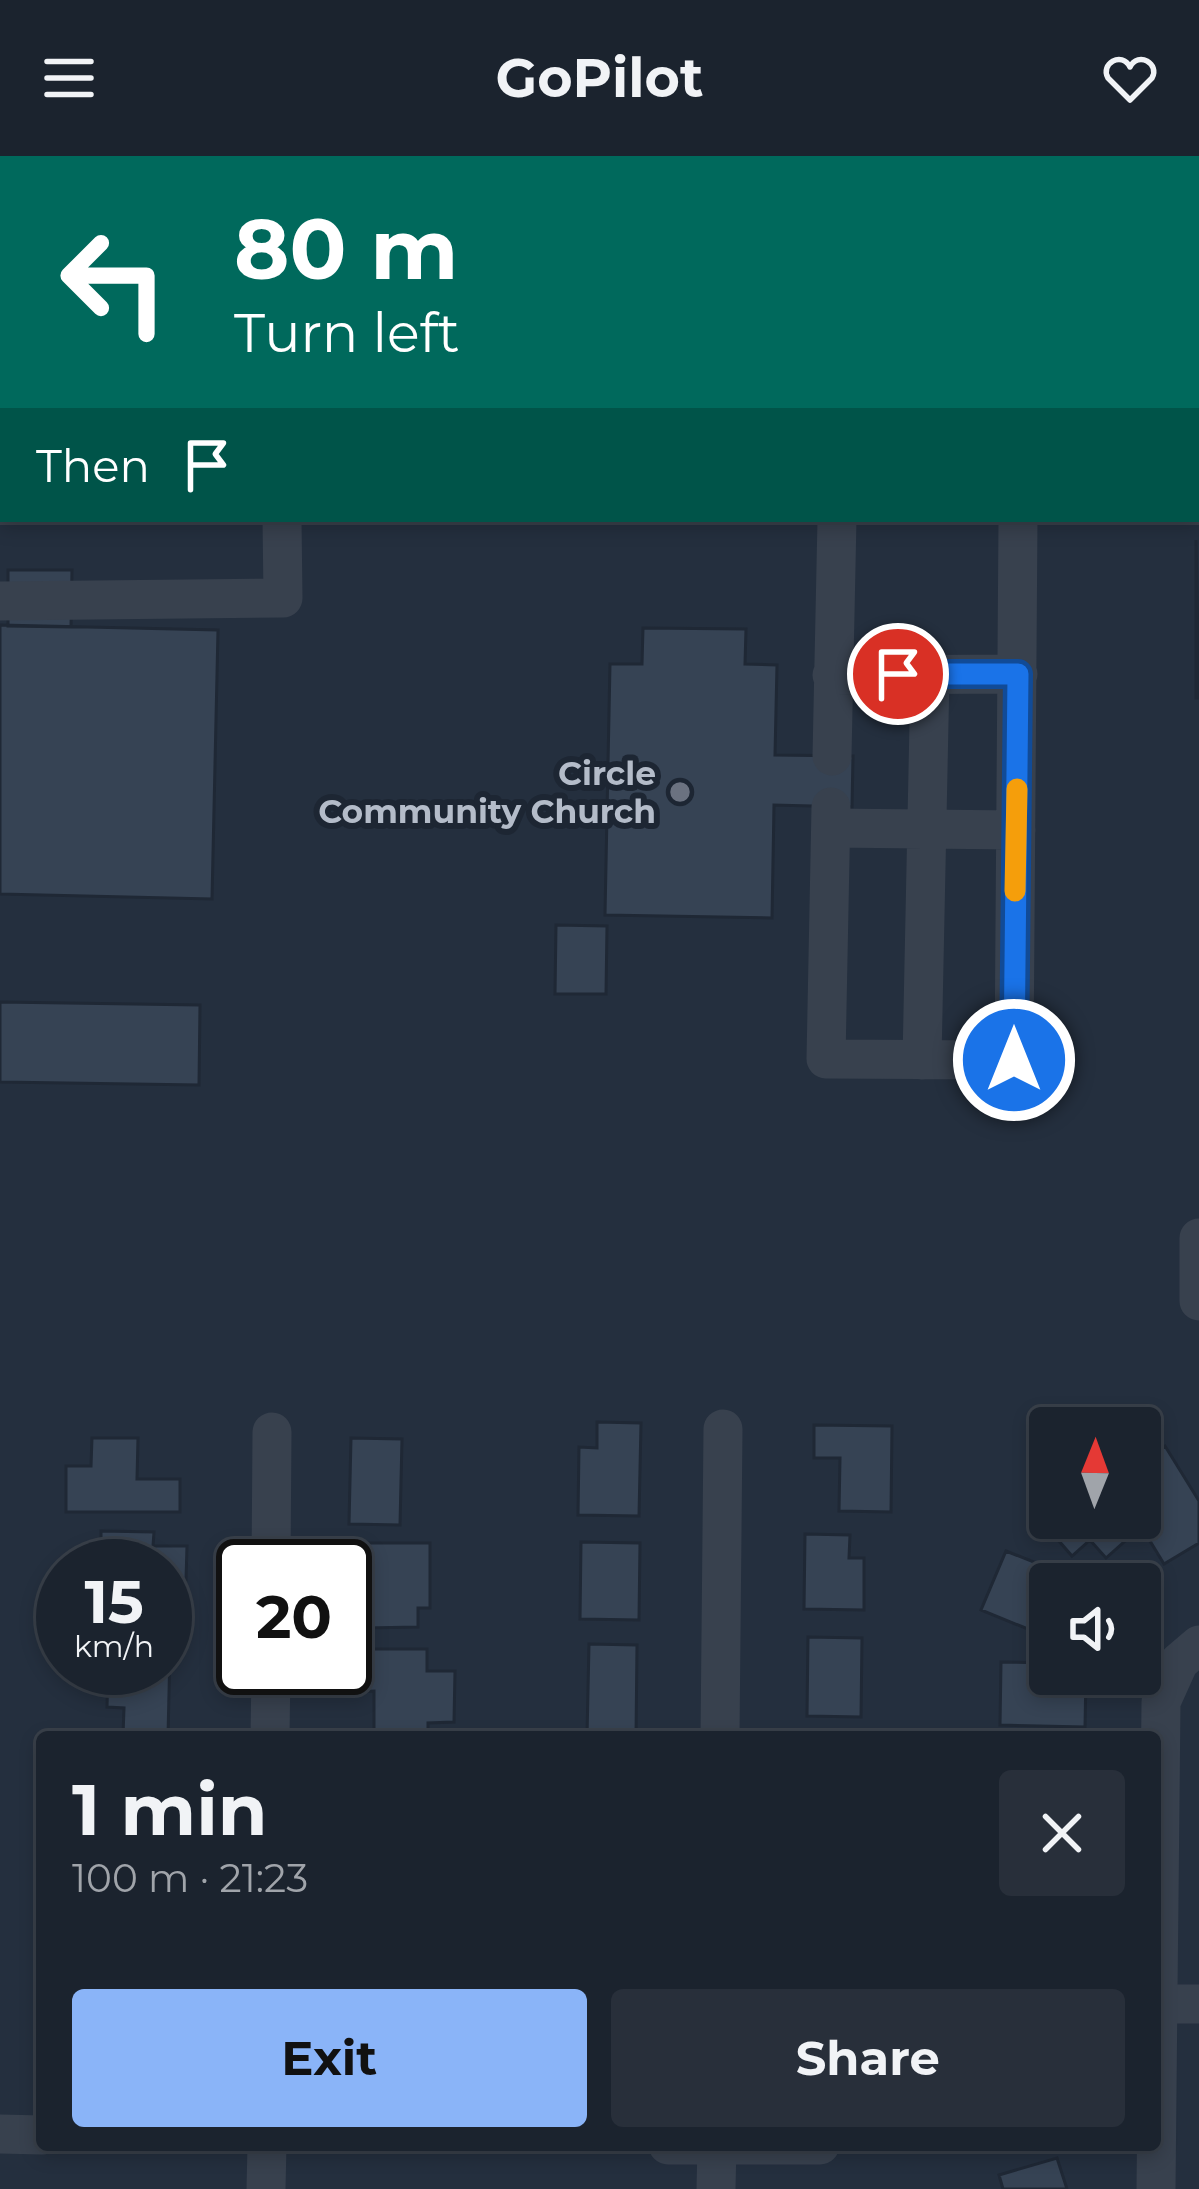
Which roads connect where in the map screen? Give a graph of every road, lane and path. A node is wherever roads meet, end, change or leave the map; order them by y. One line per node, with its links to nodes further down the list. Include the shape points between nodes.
1 (281, 522): 4 (street, via 283,598)
2 (836, 522): 7 (street)
3 (1018, 522): 6 (street)
4 (0, 601)
5 (930, 674): 6 (street); 7 (street); 9 (street)
6 (1018, 674): 10 (street)
7 (832, 675): 8 (street)
8 (832, 756)
9 (927, 830): 10 (street); 11 (street); 11 (street, via 831,818 826,1059)
10 (1016, 830): 11 (street, via 1014,1060)
11 (922, 1060)
12 (1199, 1238): 13 (street)
13 (1199, 1300)
14 (723, 1429): 20 (street)
15 (272, 1432): 16 (street)
16 (272, 1539)
17 (1199, 1645): 21 (street, via 1179,1662 1161,1702)
18 (271, 1695): 19 (street)
19 (270, 1731)
20 (721, 1731)
21 (1161, 1731)
22 (1161, 2004): 23 (street)
23 (1199, 2004)
24 (0, 2134): 25 (street)
25 (36, 2135)
26 (267, 2151): 29 (street)
27 (717, 2151): 30 (street)
28 (1156, 2151): 31 (street)
29 (266, 2189)
30 (716, 2189)
31 (1156, 2189)

